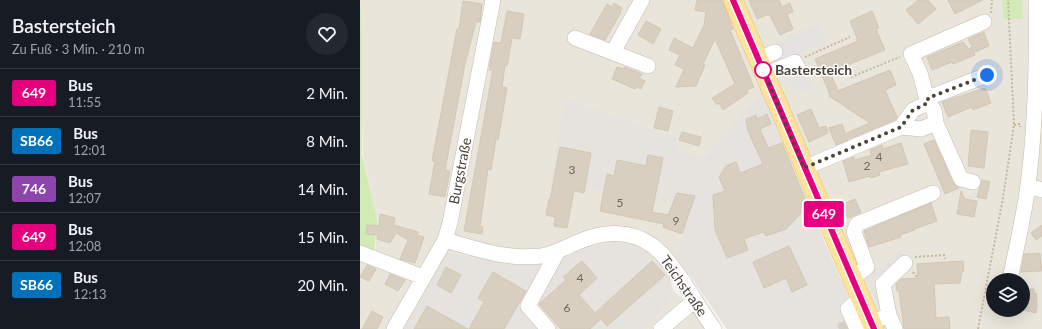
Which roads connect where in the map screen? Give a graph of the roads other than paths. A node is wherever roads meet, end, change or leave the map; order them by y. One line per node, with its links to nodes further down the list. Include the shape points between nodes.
1 (493, 0): 20 (street, Burgstraße)
2 (642, 0): 7 (street)
3 (733, 0): 8 (main road)
4 (1036, 0): 9 (street)
5 (984, 22): 13 (street, via 911,54)
6 (575, 38): 7 (street)
7 (613, 52): 11 (street)
8 (766, 62): 10 (street); 16 (main road)
9 (1040, 63): 18 (street)
10 (796, 65)
11 (648, 66)
12 (987, 75): 13 (street)
13 (928, 101): 14 (street, via 934,110); 15 (street, via 913,110)
14 (936, 123): 15 (street, via 921,129); 17 (street, via 961,179)
15 (901, 127): 16 (street)
16 (804, 168): 26 (main road)
17 (973, 182)
18 (1035, 188): 24 (street)
19 (932, 193): 26 (street, via 857,224 854,232 866,267)
20 (445, 240): 21 (street, Teichstraße, via 508,256 541,256); 25 (street, Burgstraße)
21 (558, 251): 27 (street, Teichstraße, via 590,237 620,232 632,235 665,257); 31 (street, via 528,306)
22 (360, 253): 25 (street)
23 (905, 263): 28 (street, via 883,284)
24 (1012, 273)
25 (424, 277): 30 (street, Burgstraße)
26 (853, 278): 29 (main road, via 851,309)
27 (694, 301): 32 (street); 33 (street, Teichstraße)
28 (889, 315): 29 (street); 34 (street)
29 (867, 327)
30 (394, 329)
31 (548, 329)
32 (661, 329)
33 (714, 329)
34 (895, 329)

